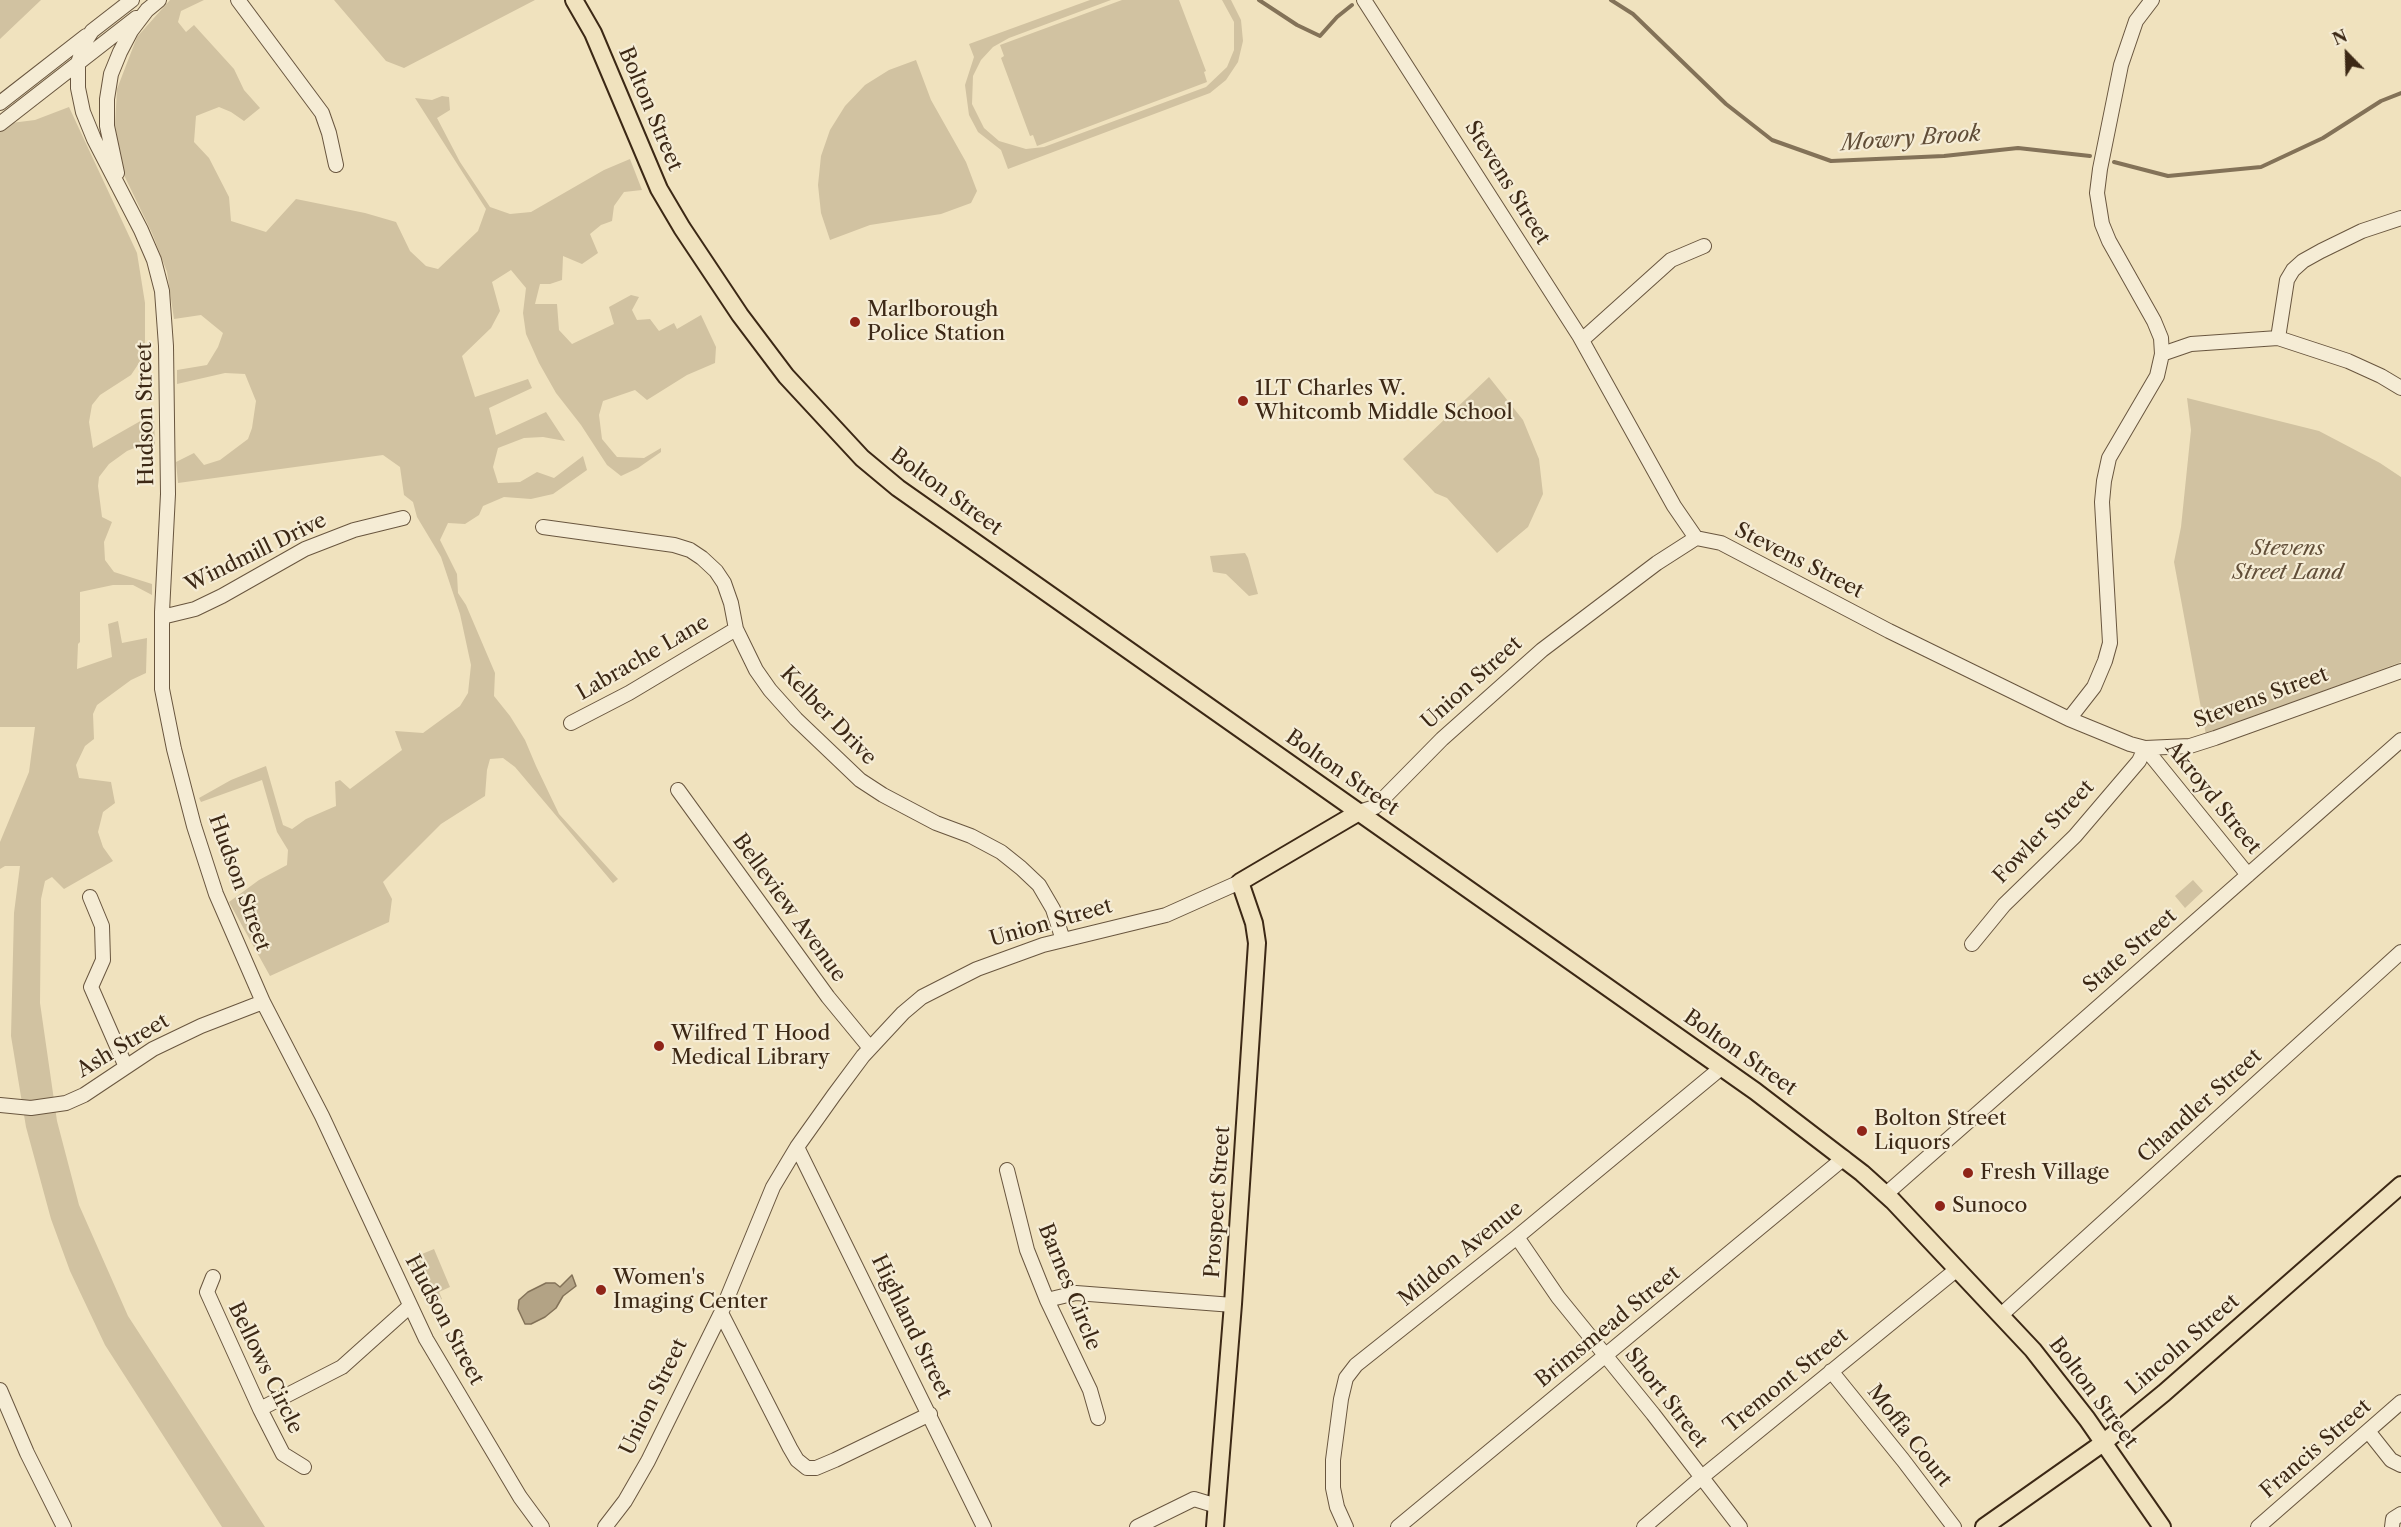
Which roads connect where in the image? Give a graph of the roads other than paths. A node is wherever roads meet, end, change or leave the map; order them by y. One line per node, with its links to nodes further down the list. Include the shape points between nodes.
1 (132, 0): 8 (street, Hudson Street)
2 (159, 0): 7 (street, Hudson Street)
3 (238, 0): 12 (street, via 322,113)
4 (574, 0): 31 (main road, Bolton Street, via 593,33 670,209 768,354 801,395 898,488)
5 (1364, 0): 17 (street, Stevens Street)
6 (2152, 0): 18 (street, via 2136,21 2121,66 2097,193 2102,224 2154,321)
7 (147, 10): 9 (street); 13 (street, Hudson Street, via 120,52 108,87 108,138)
8 (92, 31): 9 (street, Hudson Street); 10 (street)
9 (78, 63): 11 (street); 13 (street, Hudson Street, via 83,112 100,153)
10 (0, 103)
11 (0, 124)
12 (336, 165)
13 (123, 192): 23 (street, Hudson Street, via 154,260 165,312 168,494)
14 (2401, 218): 16 (street, via 2321,250 2293,270 2287,280)
15 (1704, 246): 17 (street, via 1671,260)
16 (2278, 338): 18 (street, via 2191,344); 19 (street, via 2348,361)
17 (1582, 340): 22 (street, Stevens Street, via 1674,506)
18 (2162, 354): 26 (street, via 2157,376 2122,433 2106,469 2102,502 2110,643 2094,687)
19 (2401, 388)
20 (403, 518): 23 (street, Windmill Drive, via 354,530 305,549 195,609)
21 (543, 527): 24 (street, Kelber Drive, via 647,540 690,550 723,583)
22 (1696, 538): 26 (street, Stevens Street, via 1721,543); 31 (street, Union Street, via 1542,650 1442,739 1375,807)
23 (162, 617): 38 (street, Hudson Street, via 162,689 183,783 216,894)
24 (736, 629): 27 (street, Labrache Lane); 35 (street, Kelber Drive, via 770,690 834,757 883,795 1001,852 1039,885)
25 (2401, 671): 29 (street, Stevens Street, via 2190,746)
26 (2069, 719): 29 (street, Stevens Street)
27 (572, 723)
28 (2401, 740): 32 (street, State Street)
29 (2145, 748): 32 (street, Akroyd Street); 36 (street, Fowler Street, via 2139,761 2075,836 2004,905)
30 (678, 790): 39 (street, Belleview Avenue, via 828,997)
31 (1359, 812): 33 (main road, Union Street); 41 (main road, Bolton Street)
32 (2248, 875): 47 (street, State Street)
33 (1240, 882): 35 (street, Union Street, via 1166,915); 52 (main road, Prospect Street, via 1257,943)
34 (90, 897): 40 (street, via 102,926 104,960 91,987)
35 (1063, 940): 39 (street, Union Street, via 977,969 922,997)
36 (1972, 944)
37 (2401, 952): 55 (street, Chandler Street)
38 (263, 1002): 40 (street, Ash Street, via 179,1035); 53 (street, Hudson Street, via 327,1126)
39 (870, 1048): 43 (street, Union Street)
40 (126, 1067): 42 (street, Ash Street, via 66,1103 31,1108)
41 (1721, 1068): 44 (main road, Bolton Street); 48 (street, Mildon Avenue)
42 (0, 1105)
43 (797, 1147): 54 (street, Union Street, via 773,1187); 61 (street, Highland Street)
44 (1844, 1158): 47 (main road, Bolton Street); 56 (street, Brimsmead Street)
45 (1007, 1170): 51 (street, Barnes Circle, via 1027,1250)
46 (2401, 1185): 64 (main road, Lincoln Street)
47 (1886, 1194): 49 (main road, Bolton Street)
48 (1517, 1237): 56 (street, Short Street, via 1558,1297); 76 (street, Mildon Avenue, via 1372,1352 1346,1378 1333,1460 1335,1498)
49 (1956, 1270): 55 (main road, Bolton Street); 57 (street, Tremont Street)
50 (213, 1277): 60 (street, Bellows Circle, via 207,1292)
51 (1047, 1300): 52 (street, via 1076,1293); 62 (street, Barnes Circle, via 1090,1390)
52 (1233, 1305): 68 (main road, Prospect Street)
53 (410, 1306): 60 (street, via 342,1367); 71 (street, Hudson Street, via 520,1497)
54 (721, 1313): 61 (street, via 790,1448 807,1468 836,1460); 72 (street, Union Street, via 637,1482)
55 (2001, 1315): 64 (main road, Bolton Street, via 2061,1384)
56 (1606, 1356): 67 (street, Short Street); 77 (street, Brimsmead Street)
57 (1831, 1371): 67 (street, Tremont Street); 80 (street, Moffa Court)
58 (0, 1390): 70 (street)
59 (2401, 1402): 63 (street, Francis Street)
60 (260, 1409): 66 (street, Bellows Circle, via 283,1454)
61 (930, 1414): 73 (street, Highland Street)
62 (1098, 1418)
63 (2368, 1431): 65 (street, via 2391,1460); 83 (street, Francis Street)
64 (2103, 1443): 81 (main road, Lincoln Street); 82 (main road, Bolton Street)
65 (2401, 1465)
66 (304, 1467)
67 (1702, 1477): 78 (street, Tremont Street); 79 (street, Short Street)
68 (1217, 1506): 74 (street, via 1194,1499); 75 (main road, Prospect Street)
69 (2401, 1514): 84 (street, via 2393,1519)
70 (64, 1527)
71 (542, 1527)
72 (605, 1527)
73 (984, 1527)
74 (1137, 1527)
75 (1215, 1527)
76 (1346, 1527)
77 (1398, 1527)
78 (1644, 1527)
79 (1740, 1527)
80 (1954, 1527)
81 (1984, 1527)
82 (2162, 1527)
83 (2258, 1527)
84 (2392, 1527)

